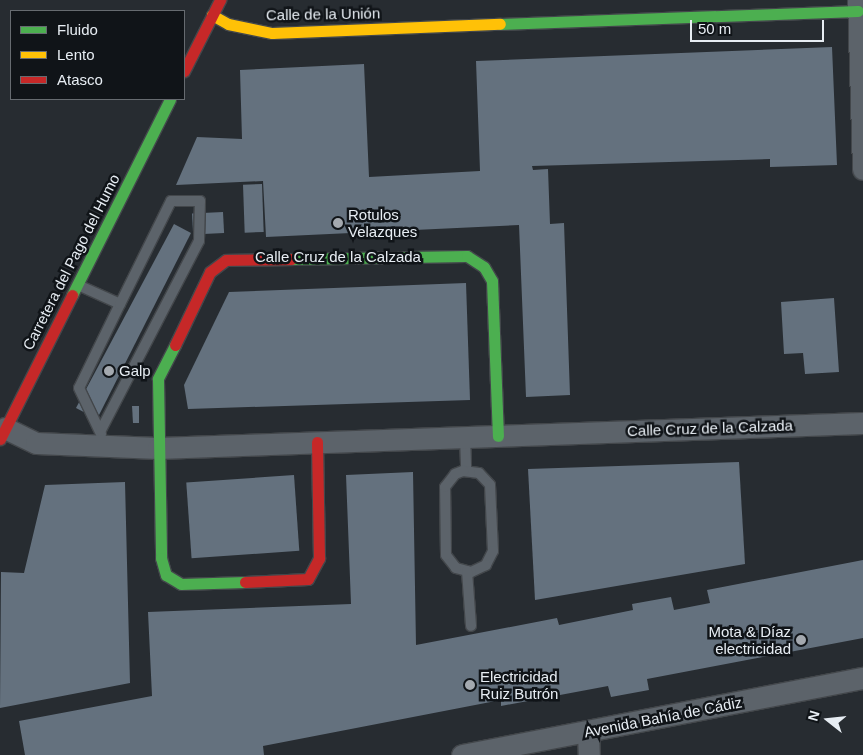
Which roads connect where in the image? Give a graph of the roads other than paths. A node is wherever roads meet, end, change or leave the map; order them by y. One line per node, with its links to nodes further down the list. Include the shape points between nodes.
1 (220, 0): 3 (street)
2 (858, 6): 3 (street, Calle de la Unión, via 272,32 228,24); 6 (street)
3 (212, 15): 4 (street)
4 (185, 69)
5 (169, 100): 7 (street, Carretera del Pago del Humo)
6 (863, 169)
7 (77, 284): 8 (lane); 10 (street, Carretera del Pago del Humo)
8 (120, 304): 13 (lane, via 80,388); 13 (lane, via 171,201 200,201 199,240)
9 (863, 423): 12 (street, Calle Cruz de la Calzada)
10 (3, 434): 13 (street, Calle Cruz de la Calzada, via 36,443)
11 (465, 436): 12 (street, Calle Cruz de la Calzada); 14 (street, Calle Cruz de la Calzada); 16 (lane)
12 (498, 436): 15 (street, Calle Cruz de la Calzada, via 492,280 484,267 467,256 236,257 210,272 163,366 157,393)
13 (101, 439): 15 (street, Calle Cruz de la Calzada)
14 (317, 442): 15 (street, Calle Cruz de la Calzada); 15 (street, Calle Cruz de la Calzada, via 319,558 308,579 200,584 173,580 162,567)
15 (158, 448)
16 (466, 471): 17 (lane, via 449,480 444,495 446,555 456,568); 17 (lane, via 479,473 490,485 493,550 486,565)
17 (467, 572): 18 (lane)
18 (471, 626)
19 (863, 678): 20 (street, Avenida Bahía de Cádiz)
20 (588, 732): 21 (street, Avenida Bahía de Cádiz); 22 (street)
21 (462, 755)
22 (589, 755)

